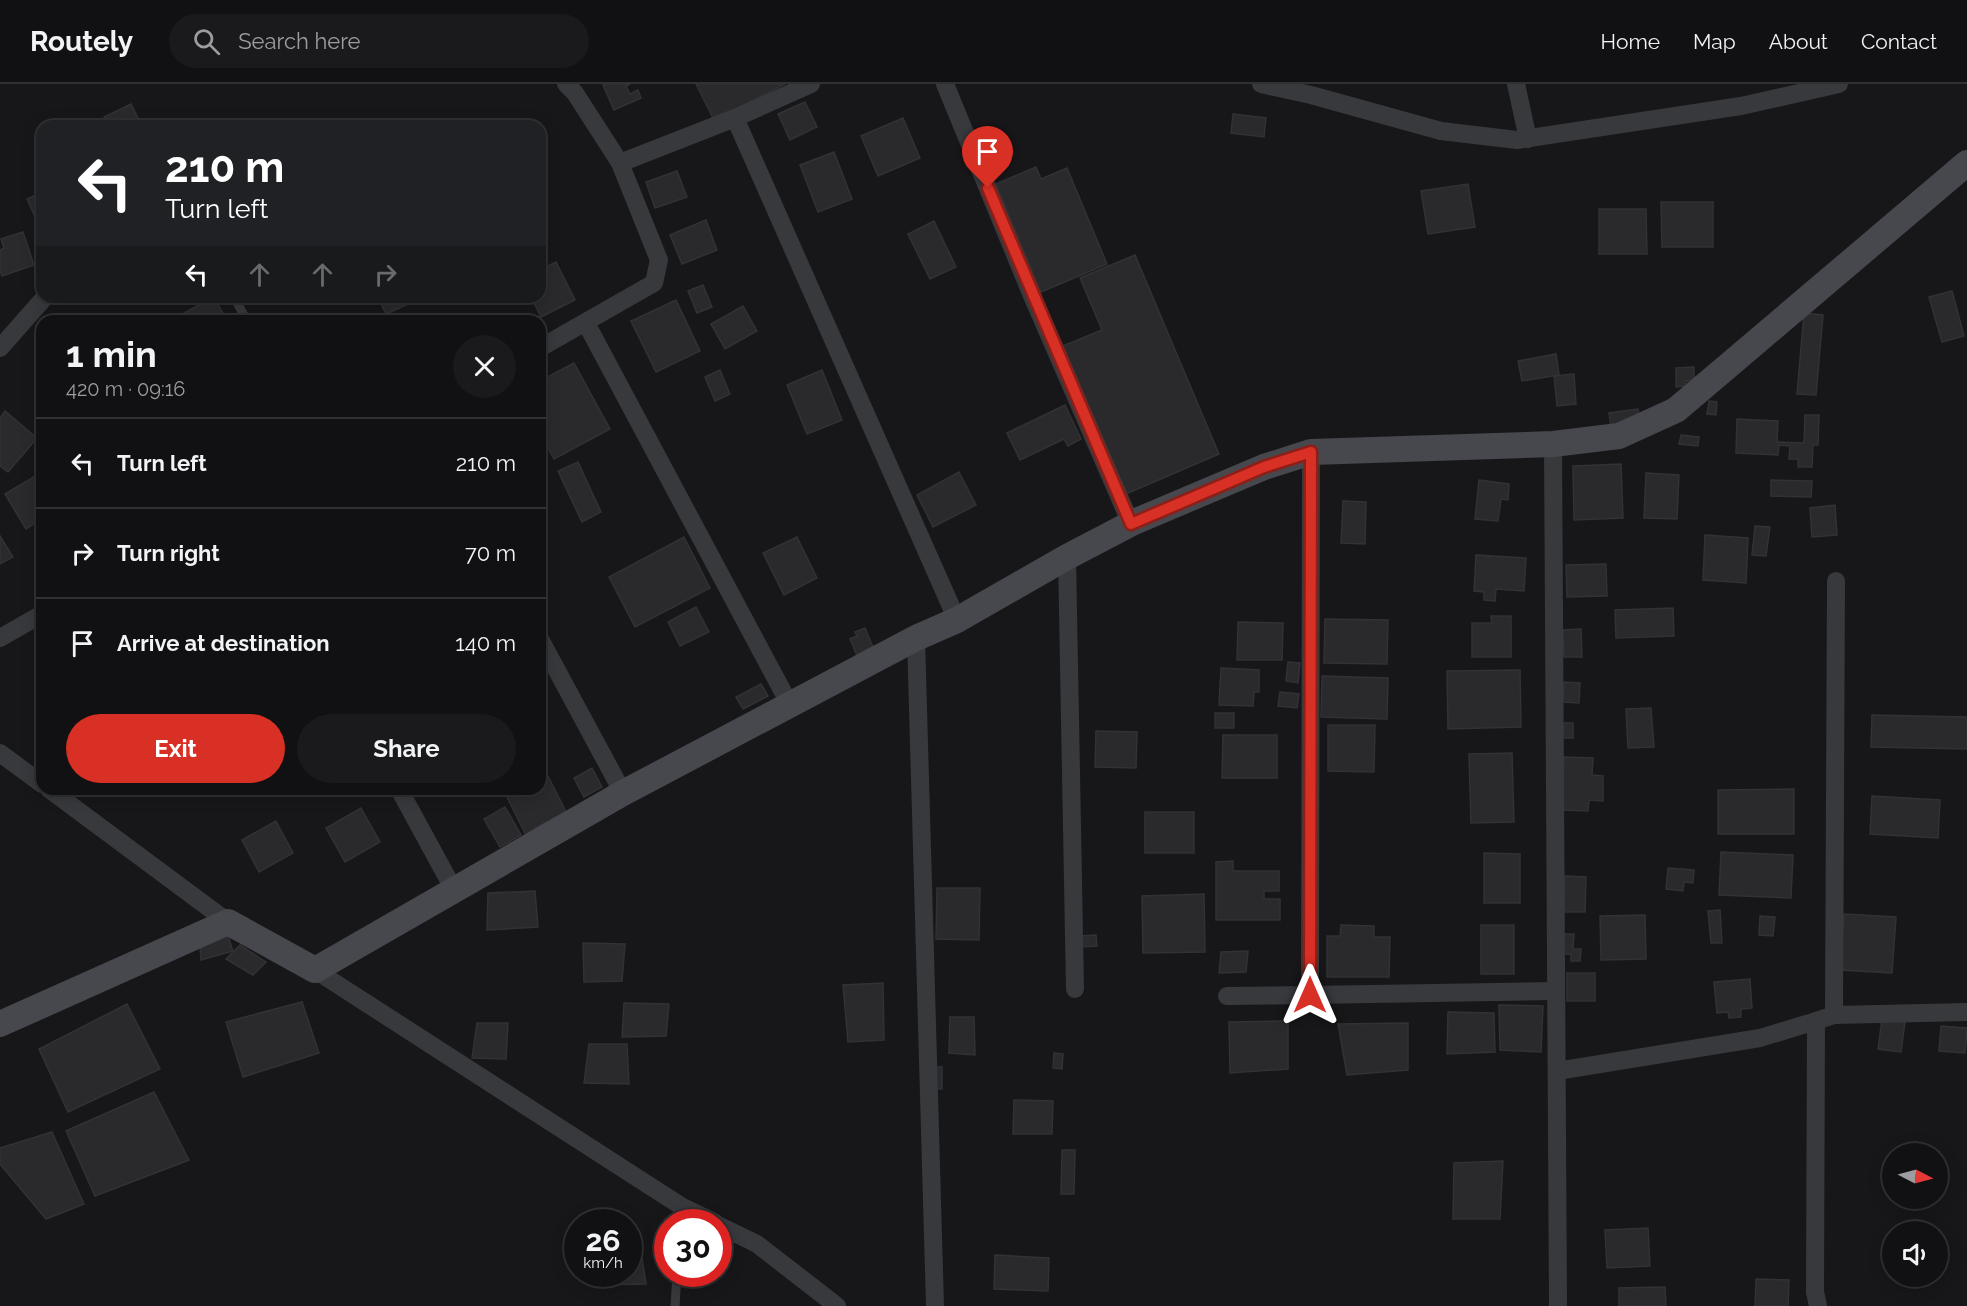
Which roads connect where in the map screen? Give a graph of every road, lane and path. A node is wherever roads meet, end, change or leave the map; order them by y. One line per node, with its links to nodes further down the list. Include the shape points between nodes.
1 (566, 84): 9 (street)
2 (811, 84): 7 (street)
3 (945, 84): 17 (street)
4 (1261, 84): 8 (street, via 1441,131)
5 (1516, 84): 8 (street)
6 (1839, 84): 8 (street, via 1741,106)
7 (735, 118): 9 (street); 21 (street)
8 (1528, 139)
9 (620, 163): 12 (street, via 659,260 654,283)
10 (1967, 164): 15 (street, via 1676,410 1619,436)
11 (40, 303): 14 (street)
12 (586, 323): 13 (street); 25 (street)
13 (546, 345)
14 (0, 348)
15 (1553, 444): 16 (street); 35 (street)
16 (1311, 452): 17 (street, via 1264,467); 36 (street)
17 (1131, 524): 18 (street)
18 (1067, 557): 21 (street); 34 (street)
19 (1836, 581): 39 (street)
20 (36, 617): 22 (street)
21 (957, 620): 23 (street)
22 (0, 638)
23 (916, 638): 25 (street); 48 (street)
24 (546, 650): 28 (street)
25 (790, 705): 28 (street)
26 (0, 753): 27 (street)
27 (36, 780)
28 (623, 793): 31 (street)
29 (57, 795): 32 (street)
30 (402, 795): 31 (street)
31 (454, 890): 33 (street)
32 (228, 922): 33 (street); 41 (street)
33 (315, 970): 43 (street)
34 (1075, 989)
35 (1557, 991): 36 (street); 42 (street)
36 (1310, 995): 37 (street)
37 (1227, 996)
38 (1967, 1012): 39 (street)
39 (1834, 1015): 40 (street)
40 (1816, 1021): 42 (street, via 1760,1038); 50 (street)
41 (0, 1024)
42 (1557, 1071): 49 (street)
43 (673, 1209)
44 (732, 1232): 47 (street, via 757,1244)
45 (676, 1287): 46 (lane)
46 (675, 1306)
47 (837, 1306)
48 (935, 1306)
49 (1558, 1306)
50 (1818, 1306)

